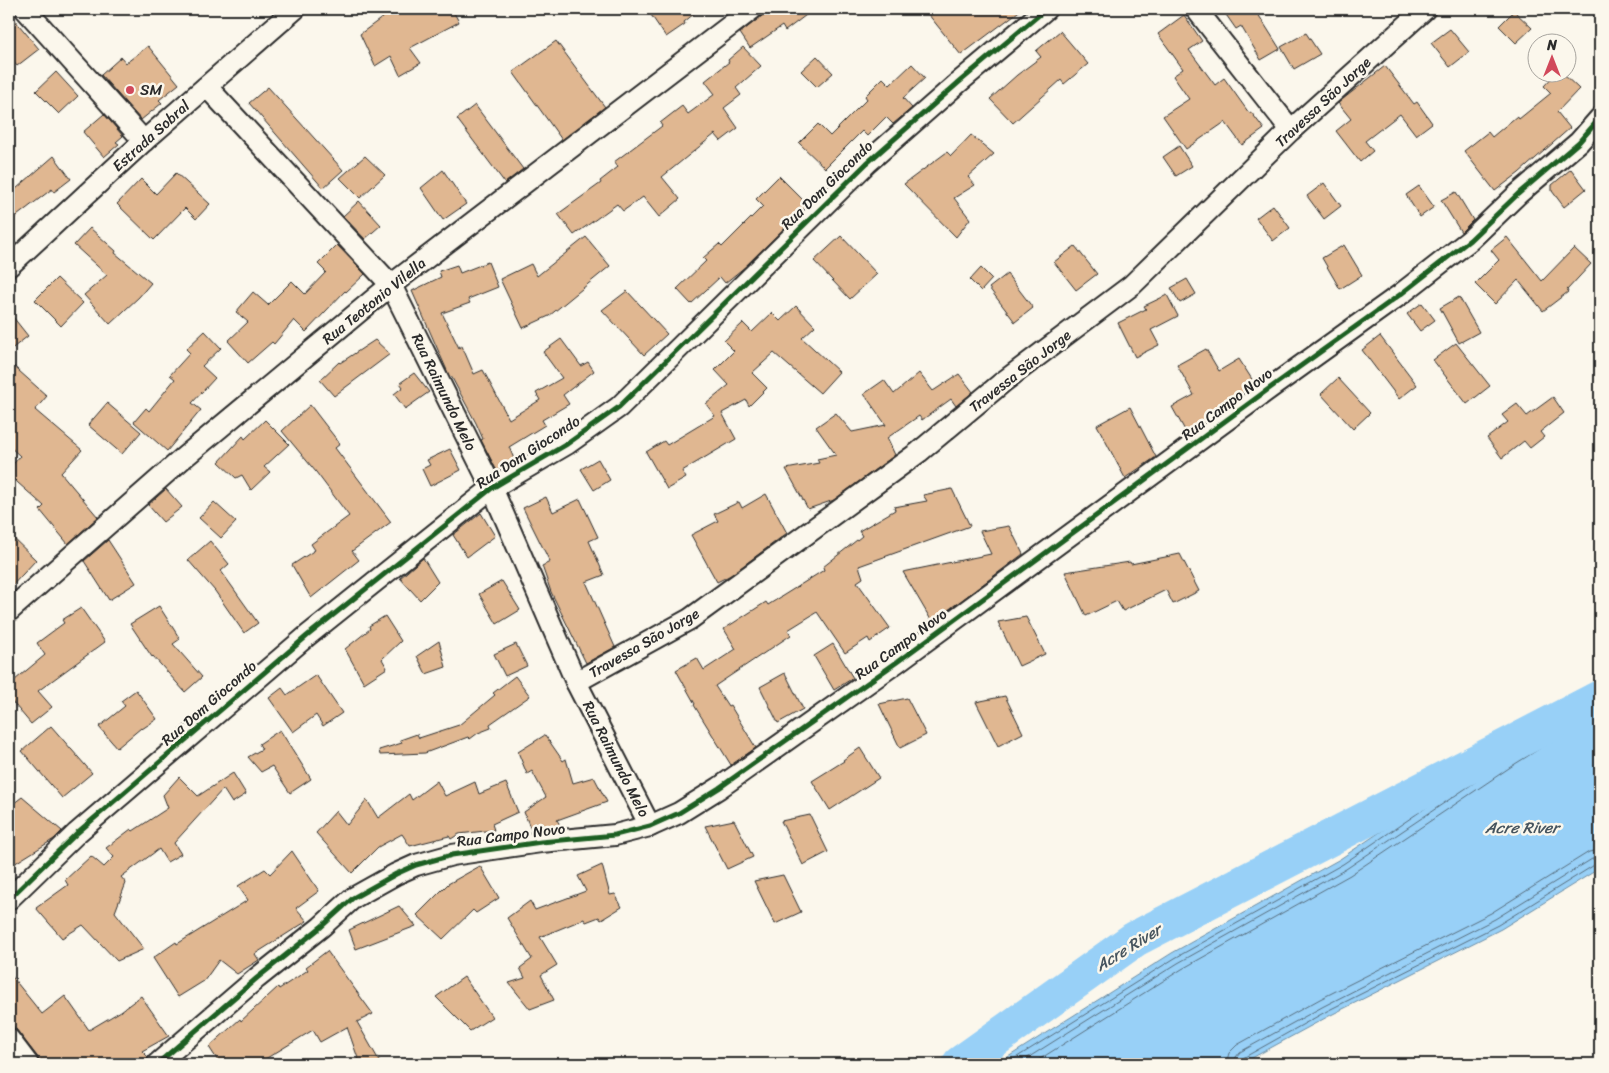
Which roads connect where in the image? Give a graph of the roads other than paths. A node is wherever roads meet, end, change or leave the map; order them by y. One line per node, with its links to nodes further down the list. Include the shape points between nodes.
1 (25, 9): 10 (street)
2 (295, 9): 7 (street, Estrada Sobral)
3 (752, 9): 12 (street, Rua Teotonio Vilella)
4 (1046, 9): 13 (street, Rua Dom Giocondo, via 867,163 619,407 567,444)
5 (1196, 9): 9 (street)
6 (1425, 9): 9 (street, Travessa São Jorge)
7 (207, 87): 10 (street, Estrada Sobral); 12 (street, Rua Raimundo Melo)
8 (1600, 118): 16 (street, Rua Campo Novo, via 1470,240 1401,294 881,674 719,788 679,813)
9 (1291, 130): 15 (street, Travessa São Jorge, via 1132,285 1003,382 919,452 690,619)
10 (144, 142): 11 (street, Estrada Sobral)
11 (9, 266)
12 (391, 285): 13 (street, Rua Raimundo Melo); 14 (street, Rua Teotonio Vilella, via 182,460)
13 (492, 488): 15 (street, Rua Raimundo Melo); 17 (street, Rua Dom Giocondo, via 306,636 78,834)
14 (9, 611)
15 (576, 682): 16 (street, Rua Raimundo Melo)
16 (650, 826): 20 (street, Rua Campo Novo, via 615,836 452,855 396,874 353,898)
17 (9, 899)
18 (9, 1039): 19 (street)
19 (28, 1064)
20 (157, 1064)

